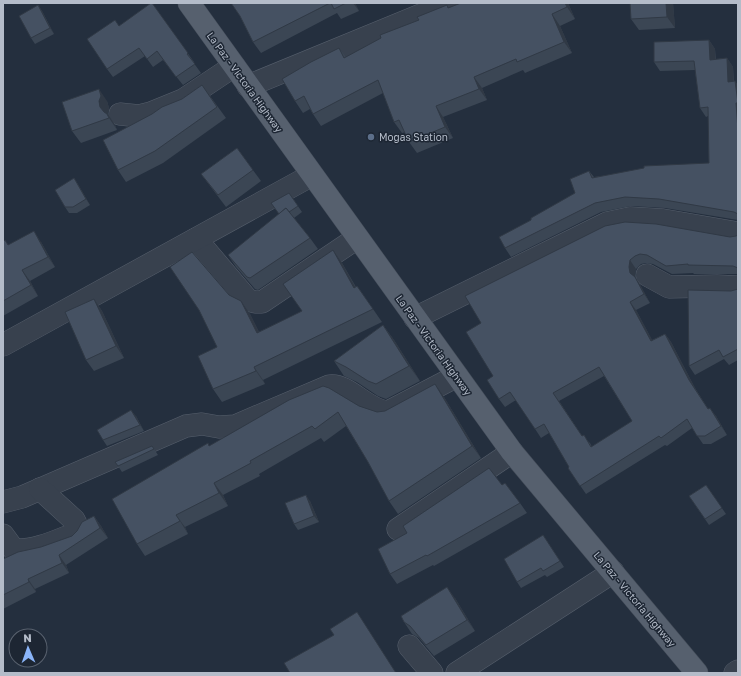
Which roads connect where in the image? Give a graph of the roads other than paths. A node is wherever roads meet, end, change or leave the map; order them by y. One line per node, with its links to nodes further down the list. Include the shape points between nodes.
1 (188, 3): 3 (main road, La Paz - Victoria Highway)
2 (450, 3): 4 (street)
3 (234, 66): 4 (main road, La Paz - Victoria Highway); 5 (street, via 183,100 139,116)
4 (248, 86): 6 (main road, La Paz - Victoria Highway)
5 (120, 114)
6 (312, 175): 8 (main road, La Paz - Victoria Highway); 9 (street)
7 (738, 233): 12 (street, via 663,220 630,218 608,223)
8 (358, 238): 9 (street, via 262,302 248,300); 12 (main road, La Paz - Victoria Highway)
9 (196, 239): 13 (street)
10 (647, 275): 11 (street, via 669,286)
11 (738, 287)
12 (415, 318): 14 (main road, La Paz - Victoria Highway)
13 (3, 345)
14 (457, 376): 15 (main road, La Paz - Victoria Highway); 16 (street, via 388,412 377,410 339,386 329,386 235,426 186,426)
15 (512, 452): 18 (street); 20 (main road, La Paz - Victoria Highway)
16 (40, 489): 17 (street); 19 (street, via 74,520 78,528 74,534 34,549)
17 (3, 502)
18 (398, 529)
19 (7, 547)
20 (613, 572): 24 (street); 25 (main road, La Paz - Victoria Highway)
21 (409, 646): 23 (street)
22 (738, 672): 26 (street)
23 (432, 673)
24 (457, 673)
25 (697, 673)
26 (735, 673)

